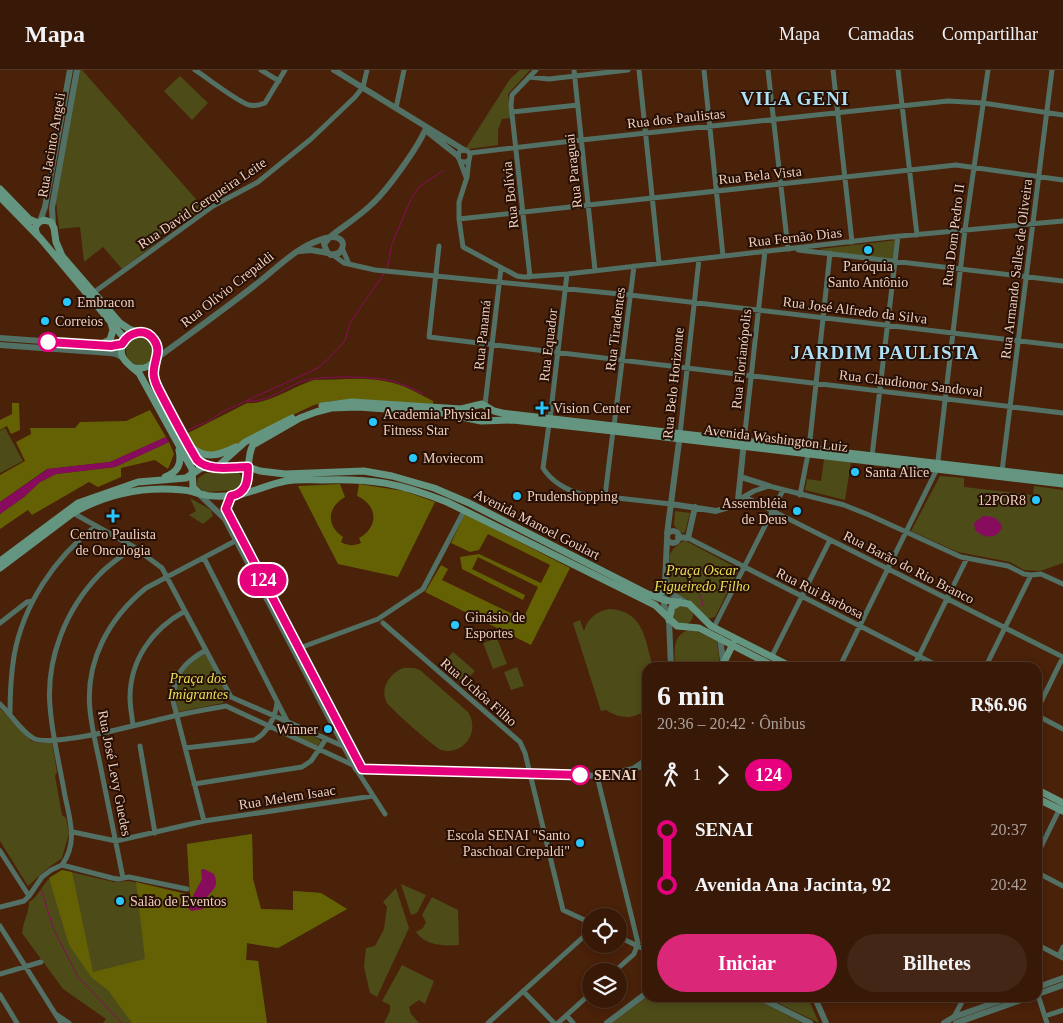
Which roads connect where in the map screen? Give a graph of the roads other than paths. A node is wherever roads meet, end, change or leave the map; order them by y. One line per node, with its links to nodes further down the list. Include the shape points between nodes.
1 (70, 70): 23 (street, Rua Jacinto Angeli)
2 (77, 70): 23 (street, Rua Jacinto Angeli)
3 (195, 70): 21 (street, via 249,104 264,103)
4 (261, 70): 21 (street)
5 (285, 70): 21 (street)
6 (334, 70): 22 (street)
7 (367, 70): 22 (street)
8 (404, 70): 27 (street)
9 (536, 70): 20 (street)
10 (574, 70): 19 (street, Rua Paraguai)
11 (628, 70): 19 (street)
12 (639, 70): 35 (street)
13 (704, 70): 33 (street)
14 (768, 70): 32 (street)
15 (833, 70): 29 (street)
16 (898, 70): 26 (street)
17 (988, 70): 24 (street, Rua Dom Pedro II)
18 (1052, 70): 30 (street, Rua Armando Salles de Oliveira)
19 (575, 76): 20 (street); 25 (street, Rua Paraguai)
20 (529, 77): 28 (street, via 512,95)
21 (279, 81)
22 (363, 87): 27 (street); 89 (street, Rua David Cerqueira Leite, via 331,122 258,182 213,206)
23 (68, 96): 56 (street, Rua Jacinto Angeli); 59 (street, Rua Jacinto Angeli, via 52,208)
24 (983, 103): 26 (street, Rua dos Paulistas, via 948,101); 30 (street, Rua dos Paulistas); 41 (street, Rua Dom Pedro II)
25 (578, 105): 28 (street); 36 (street, Rua Paraguai)
26 (903, 105): 29 (street, Rua dos Paulistas); 42 (street)
27 (396, 108): 34 (street)
28 (512, 112): 37 (street, Rua Bolívia)
29 (838, 112): 32 (street, Rua dos Paulistas); 45 (street)
30 (1047, 112): 31 (street, Rua dos Paulistas); 43 (street, Rua Armando Salles de Oliveira)
31 (1063, 115)
32 (774, 119): 33 (street, Rua dos Paulistas); 47 (street)
33 (709, 126): 35 (street, Rua dos Paulistas); 49 (street)
34 (426, 128): 38 (street); 39 (street); 57 (street, Rua Olívio Crepaldi, via 407,161 375,202)
35 (646, 133): 36 (street, Rua dos Paulistas); 51 (street)
36 (581, 140): 37 (street, Rua dos Paulistas); 52 (street, Rua Paraguai)
37 (516, 147): 38 (street, Rua dos Paulistas); 53 (street, Rua Bolívia)
38 (467, 151): 39 (street, via 459,152); 40 (street)
39 (459, 158): 40 (street, via 464,162); 44 (street)
40 (468, 160): 44 (street)
41 (973, 168): 42 (street, Rua Bela Vista, via 956,165); 43 (street, Rua Bela Vista); 60 (street, Rua Dom Pedro II)
42 (910, 170): 45 (street, Rua Bela Vista); 61 (street)
43 (1039, 176): 46 (street, Rua Bela Vista); 58 (street, Rua Armando Salles de Oliveira)
44 (467, 177): 54 (street)
45 (845, 177): 47 (street, Rua Bela Vista); 65 (street)
46 (1063, 180)
47 (780, 184): 49 (street, Rua Bela Vista); 68 (street)
48 (0, 189): 56 (main road, via 29,218)
49 (716, 191): 51 (street, Rua Bela Vista); 73 (street)
50 (0, 197): 63 (main road)
51 (653, 198): 52 (street, Rua Bela Vista); 76 (street)
52 (588, 205): 53 (street, Rua Bela Vista); 81 (street, Rua Paraguai)
53 (523, 213): 54 (street, Rua Bela Vista); 85 (street, Rua Bolívia)
54 (459, 219): 79 (street, Rua Fernão Dias, via 463,247)
55 (1063, 221): 58 (street, Rua Fernão Dias)
56 (39, 222): 59 (main road, via 47,220); 63 (main road, via 35,229)
57 (350, 222): 64 (street, Rua Olívio Crepaldi); 66 (street, via 343,233)
58 (1033, 224): 60 (street, Rua Fernão Dias); 83 (street, Rua Armando Salles de Oliveira)
59 (54, 228): 63 (main road, via 51,237); 89 (main road, via 62,256)
60 (965, 230): 61 (street, Rua Fernão Dias); 80 (street, Rua Dom Pedro II)
61 (918, 235): 62 (street, Rua Fernão Dias)
62 (898, 236): 65 (street, Rua Fernão Dias); 75 (street)
63 (40, 237): 94 (main road)
64 (330, 237): 66 (street, via 338,238); 70 (street, Rua Olívio Crepaldi); 72 (street, via 324,244)
65 (852, 242): 68 (street, Rua Fernão Dias)
66 (342, 245): 72 (street, via 339,253); 77 (street)
67 (439, 246): 84 (street)
68 (788, 249): 69 (street, Rua Fernão Dias); 71 (street)
69 (765, 251): 73 (street, Rua Fernão Dias); 92 (street, Rua Florianópolis)
70 (297, 252): 72 (street, Rua Olívio Crepaldi, via 311,250); 105 (street, Rua Olívio Crepaldi)
71 (830, 253): 75 (street); 93 (street)
72 (330, 254): 77 (street, Rua José Alfredo da Silva)
73 (724, 256): 74 (street, Rua Fernão Dias)
74 (699, 258): 76 (street, Rua Fernão Dias); 91 (street, Rua Belo Horizonte)
75 (895, 261): 80 (street); 95 (street)
76 (659, 263): 78 (street, Rua Fernão Dias)
77 (349, 264): 84 (street, Rua José Alfredo da Silva)
78 (634, 266): 81 (street, Rua Fernão Dias); 90 (street, Rua Tiradentes)
79 (501, 268): 85 (street, Rua Fernão Dias, via 517,276); 87 (street, Rua Panamá)
80 (960, 269): 83 (street); 97 (street, Rua Dom Pedro II)
81 (595, 270): 82 (street, Rua Fernão Dias)
82 (567, 274): 85 (street, Rua Fernão Dias); 88 (street, Rua Equador)
83 (1026, 276): 86 (street); 99 (street, Rua Armando Salles de Oliveira)
84 (436, 277): 87 (street, Rua José Alfredo da Silva); 104 (street, Rua Claudionor Sandoval, via 429,337)
85 (530, 277)
86 (1063, 281)
87 (499, 282): 88 (street, Rua José Alfredo da Silva); 104 (street, Rua Panamá)
88 (566, 289): 90 (street, Rua José Alfredo da Silva); 107 (street, Rua Equador)
89 (93, 292): 96 (main road, via 120,323)
90 (630, 295): 91 (street, Rua José Alfredo da Silva); 110 (street, Rua Tiradentes)
91 (694, 302): 92 (street, Rua José Alfredo da Silva); 112 (street, Rua Belo Horizonte)
92 (758, 310): 93 (street, Rua José Alfredo da Silva); 113 (street, Rua Florianópolis)
93 (823, 317): 95 (street, Rua José Alfredo da Silva); 114 (street)
94 (110, 320): 100 (main road); 102 (main road, via 112,336)
95 (888, 325): 97 (street, Rua José Alfredo da Silva); 115 (street)
96 (138, 332): 100 (main road); 103 (main road, via 150,335)
97 (953, 333): 99 (street, Rua José Alfredo da Silva); 116 (street, Rua Dom Pedro II)
98 (0, 338): 102 (street)
99 (1018, 340): 106 (street, Rua José Alfredo da Silva); 120 (street, Rua Armando Salles de Oliveira)
100 (124, 342): 102 (street); 108 (main road)
101 (0, 345): 108 (street, via 110,353)
102 (100, 345)
103 (157, 345): 105 (street); 109 (main road)
104 (492, 345): 107 (street, Rua Claudionor Sandoval); 121 (street, Rua Panamá)
105 (173, 346): 109 (street, Rua Olívio Crepaldi)
106 (1063, 346)
107 (558, 353): 110 (street, Rua Claudionor Sandoval); 125 (street, Rua Equador)
108 (123, 358): 111 (main road)
109 (156, 358): 111 (main road, via 145,368); 129 (main road, via 154,378)
110 (622, 361): 112 (street, Rua Claudionor Sandoval); 126 (street, Rua Tiradentes)
111 (132, 367): 131 (main road, via 139,373)
112 (687, 368): 113 (street, Rua Claudionor Sandoval); 127 (street, Rua Belo Horizonte)
113 (751, 376): 114 (street, Rua Claudionor Sandoval); 130 (street, Rua Florianópolis)
114 (816, 383): 115 (street, Rua Claudionor Sandoval); 132 (street)
115 (880, 391): 116 (street, Rua Claudionor Sandoval); 133 (street)
116 (945, 398): 120 (street, Rua Claudionor Sandoval); 134 (street, Rua Dom Pedro II)
117 (358, 405): 118 (main road); 128 (main road, via 332,403 317,407); 136 (main road, via 331,408 300,418 254,445 250,450)
118 (367, 405): 119 (main road, via 461,409); 123 (main road)
119 (476, 406): 121 (main road); 123 (main road, via 473,413)
120 (1010, 406): 122 (street, Rua Claudionor Sandoval); 137 (street, Rua Armando Salles de Oliveira)
121 (488, 407): 124 (main road, via 490,415); 125 (main road, Avenida Washington Luiz, via 502,413)
122 (1063, 413)
123 (476, 420): 124 (main road)
124 (487, 420): 125 (main road, Avenida Washington Luiz)
125 (549, 421): 126 (main road, Avenida Washington Luiz); 148 (street, Rua Equador, via 543,463 545,471 570,491)
126 (614, 428): 127 (main road, Avenida Washington Luiz); 148 (street, Rua Tiradentes)
127 (679, 436): 130 (main road, Avenida Washington Luiz); 151 (street, Rua Belo Horizonte)
128 (244, 442): 129 (main road, via 220,455 210,456 196,452); 135 (main road)
129 (187, 444): 135 (main road, via 197,460)
130 (744, 444): 132 (main road, Avenida Washington Luiz); 139 (street, Rua Florianópolis)
131 (178, 445): 138 (main road); 141 (main road, via 179,467)
132 (808, 452): 133 (main road, Avenida Washington Luiz); 134 (main road, Avenida Washington Luiz); 147 (street)
133 (872, 456): 134 (main road, Avenida Washington Luiz)
134 (937, 466): 137 (main road, Avenida Washington Luiz); 142 (main road, Avenida Washington Luiz); 157 (street)
135 (214, 467): 136 (main road, Avenida Manoel Goulart); 138 (main road, via 201,468)
136 (248, 467): 146 (main road, via 246,486); 176 (main road, Avenida Manoel Goulart, via 285,474 364,471 423,484 469,503)
137 (1002, 471): 140 (main road, Avenida Washington Luiz)
138 (192, 474): 141 (main road, via 186,478); 145 (main road, via 193,487)
139 (741, 477): 143 (street); 150 (street, Rua Florianópolis)
140 (1063, 478)
141 (160, 479): 167 (main road, via 119,487 78,503)
142 (1063, 484)
143 (769, 486): 144 (street); 149 (street)
144 (783, 490): 147 (street); 154 (street)
145 (198, 493): 146 (main road, Avenida Manoel Goulart, via 206,496); 155 (main road, via 136,490 104,499); 161 (street, via 225,519)
146 (234, 495): 153 (main road, Avenida Manoel Goulart, via 286,481 355,478 420,491); 161 (street, via 226,509)
147 (800, 495): 157 (street, via 857,509)
148 (605, 496): 151 (street)
149 (746, 497): 150 (street); 154 (street, Rua Barão do Rio Branco)
150 (738, 500): 152 (street, via 716,511)
151 (671, 507): 152 (street); 158 (street, Rua Belo Horizonte); 159 (street, via 671,523)
152 (695, 507): 160 (street)
153 (464, 511): 184 (main road, Avenida Manoel Goulart, via 655,605); 193 (street, via 422,589 378,619)
154 (773, 512): 162 (street, Rua Barão do Rio Branco); 168 (street)
155 (73, 513): 156 (street); 169 (main road)
156 (96, 526): 163 (street); 180 (street, via 84,534 54,567)
157 (906, 532): 166 (street); 170 (street)
158 (667, 537): 159 (street, via 671,532); 159 (street, via 670,543); 165 (street, Rua Belo Horizonte)
159 (677, 537): 160 (street); 165 (street)
160 (688, 538): 168 (street, Rua Rui Barbosa)
161 (239, 539): 164 (street, Rua José Levy Guedes); 193 (street)
162 (830, 540): 170 (street, Rua Barão do Rio Branco); 177 (street)
163 (134, 547): 173 (street, via 162,568); 224 (street, via 98,576 77,604 58,641 49,705)
164 (204, 558): 173 (street, Rua José Levy Guedes); 211 (street)
165 (666, 558): 171 (street)
166 (967, 558): 172 (street, via 1008,566); 178 (street)
167 (0, 561)
168 (744, 567): 177 (street, Rua Rui Barbosa); 189 (street)
169 (0, 568)
170 (888, 569): 178 (street, Rua Barão do Rio Branco); 188 (street)
171 (665, 575): 174 (street); 181 (street, via 669,591)
172 (1031, 575): 175 (street, via 1041,574); 190 (street)
173 (167, 577): 183 (street); 222 (street, Rua José Levy Guedes, via 132,599 104,636 90,677)
174 (664, 584): 176 (main road, via 662,592); 179 (street)
175 (1063, 584)
176 (652, 596): 179 (main road, Avenida Manoel Goulart)
177 (802, 596): 188 (street, Rua Rui Barbosa); 195 (street)
178 (946, 598): 190 (street, Rua Barão do Rio Branco); 196 (street)
179 (664, 600): 181 (main road, Avenida Manoel Goulart); 184 (street)
180 (33, 601): 186 (street); 214 (street, via 14,654)
181 (683, 602): 182 (main road, Avenida Manoel Goulart); 184 (main road, via 672,607)
182 (693, 607): 187 (main road, via 695,617); 189 (main road, Avenida Manoel Goulart)
183 (185, 611): 194 (street); 219 (street, via 174,616 149,640 137,661 131,682)
184 (669, 620): 187 (main road, Avenida Manoel Goulart, via 677,626); 199 (street)
185 (383, 622): 234 (street, Rua Uchôa Filho, via 520,742)
186 (0, 623)
187 (688, 626): 191 (main road, Avenida Manoel Goulart)
188 (860, 626): 196 (street, Rua Rui Barbosa); 205 (street)
189 (716, 628): 191 (main road); 195 (main road, Avenida Manoel Goulart)
190 (1005, 628): 197 (street, Rua Barão do Rio Branco); 208 (street)
191 (720, 638): 192 (main road, Avenida Manoel Goulart); 200 (street)
192 (733, 644): 198 (main road, Avenida Manoel Goulart); 201 (main road)
193 (296, 649): 226 (street); 229 (street)
194 (206, 650): 209 (street); 215 (street, via 181,669 175,682 173,701)
195 (772, 656): 204 (main road, Avenida Manoel Goulart)
196 (919, 656): 206 (street); 207 (street, Rua Rui Barbosa)
197 (1063, 657): 210 (street)
198 (760, 659): 202 (street); 203 (main road, Avenida Manoel Goulart)
199 (671, 662)
200 (723, 662)
201 (726, 662)
202 (759, 662)
203 (766, 662)
204 (783, 662)
205 (842, 662)
206 (916, 662)
207 (930, 662)
208 (988, 662)
209 (231, 697): 213 (street); 216 (street)
210 (1042, 700)
211 (277, 702): 216 (street); 218 (street)
212 (0, 704): 214 (street)
213 (226, 706): 215 (street); 220 (street)
214 (10, 713): 224 (street, via 32,738)
215 (176, 715): 219 (street); 227 (street)
216 (274, 716): 218 (street); 220 (street)
217 (1042, 718): 221 (street)
218 (287, 722): 223 (street)
219 (133, 725): 222 (street)
220 (269, 725): 227 (street, via 254,740); 228 (street)
221 (1063, 729)
222 (94, 734): 224 (street); 245 (street, Rua José Levy Guedes)
223 (326, 739): 226 (street); 228 (street)
224 (54, 740): 243 (street)
225 (140, 746): 244 (street)
226 (343, 746): 229 (street); 233 (street)
227 (185, 748): 236 (street)
228 (320, 749): 233 (street); 236 (street, via 311,762 302,767)
229 (354, 754): 233 (street)
230 (642, 763): 232 (street)
231 (642, 766): 232 (street)
232 (633, 769): 235 (street)
233 (358, 770): 234 (street); 238 (street)
234 (530, 773): 235 (street); 255 (street, Rua Uchôa Filho, via 563,910)
235 (597, 776): 259 (street)
236 (194, 784): 242 (street)
237 (1042, 793): 240 (main road)
238 (373, 796): 241 (street); 242 (street, Rua Melem Isaac)
239 (1042, 800): 240 (main road)
240 (1062, 807): 246 (street)
241 (385, 814)
242 (204, 822): 244 (street, Rua Melem Isaac)
243 (73, 832): 245 (street); 248 (street)
244 (155, 833): 245 (street, Rua Melem Isaac)
245 (116, 842): 250 (street, Rua José Levy Guedes)
246 (1042, 845)
247 (0, 851): 253 (street)
248 (62, 865): 250 (street); 253 (street, via 42,877)
249 (1042, 875): 251 (street)
250 (124, 878): 252 (street)
251 (1063, 886)
252 (186, 889)
253 (29, 896): 254 (street, via 24,901)
254 (0, 907)
255 (582, 920)
256 (0, 926): 266 (street)
257 (582, 938): 271 (street)
258 (627, 941): 259 (street)
259 (638, 947): 262 (street); 265 (street)
260 (1042, 947): 263 (street)
261 (1063, 947): 263 (street)
262 (642, 949)
263 (1061, 957)
264 (41, 962): 266 (street)
265 (624, 963)
266 (25, 968): 267 (street); 283 (street)
267 (0, 974)
268 (1063, 978): 270 (street)
269 (1063, 984): 272 (street)
270 (1042, 986)
271 (523, 991): 291 (street); 292 (street)
272 (1042, 992)
273 (0, 995): 288 (street)
274 (642, 997): 295 (street)
275 (582, 1002): 284 (street)
276 (768, 1002): 287 (street)
277 (817, 1002): 296 (street)
278 (962, 1002): 286 (street)
279 (998, 1002): 286 (street)
280 (1014, 1002): 286 (street)
281 (1041, 1002): 285 (street)
282 (1063, 1010): 285 (street)
283 (56, 1015): 289 (street); 290 (street)
284 (567, 1016): 293 (street); 294 (street)
285 (1045, 1016): 298 (street)
286 (955, 1020): 297 (street)
287 (808, 1022)
288 (17, 1023)
289 (61, 1023)
290 (70, 1023)
291 (488, 1023)
292 (554, 1023)
293 (558, 1023)
294 (573, 1023)
295 (607, 1023)
296 (826, 1023)
297 (944, 1023)
298 (1047, 1023)

